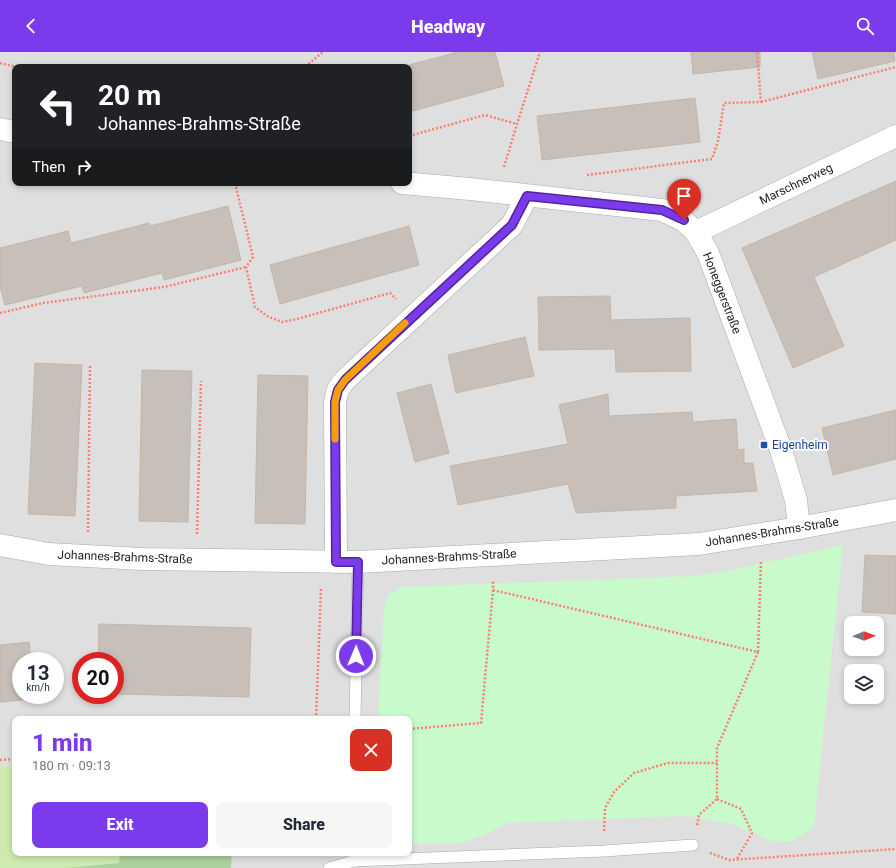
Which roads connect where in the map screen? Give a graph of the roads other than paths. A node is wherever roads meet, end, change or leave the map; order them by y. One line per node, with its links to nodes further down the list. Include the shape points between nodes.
1 (0, 129): 2 (street)
2 (12, 131)
3 (896, 136): 6 (street, Marschnerweg)
4 (412, 184): 5 (street, Honeggerstraße)
5 (527, 196): 6 (street, Honeggerstraße, via 662,210 684,220); 10 (street, via 512,225 345,380 338,390 335,402)
6 (696, 232): 8 (street, Honeggerstraße, via 708,253 781,450 796,500)
7 (896, 510): 8 (street, Johannes-Brahms-Straße)
8 (799, 528): 11 (street, Johannes-Brahms-Straße, via 699,544)
9 (0, 545): 10 (street, Johannes-Brahms-Straße, via 49,554 142,559)
10 (329, 562): 11 (street, Johannes-Brahms-Straße)
11 (358, 562): 12 (lane)
12 (355, 716)
13 (693, 845): 15 (lane, via 604,851)
14 (396, 856): 16 (lane)
15 (412, 856)
16 (354, 857): 17 (lane)
17 (329, 868)

